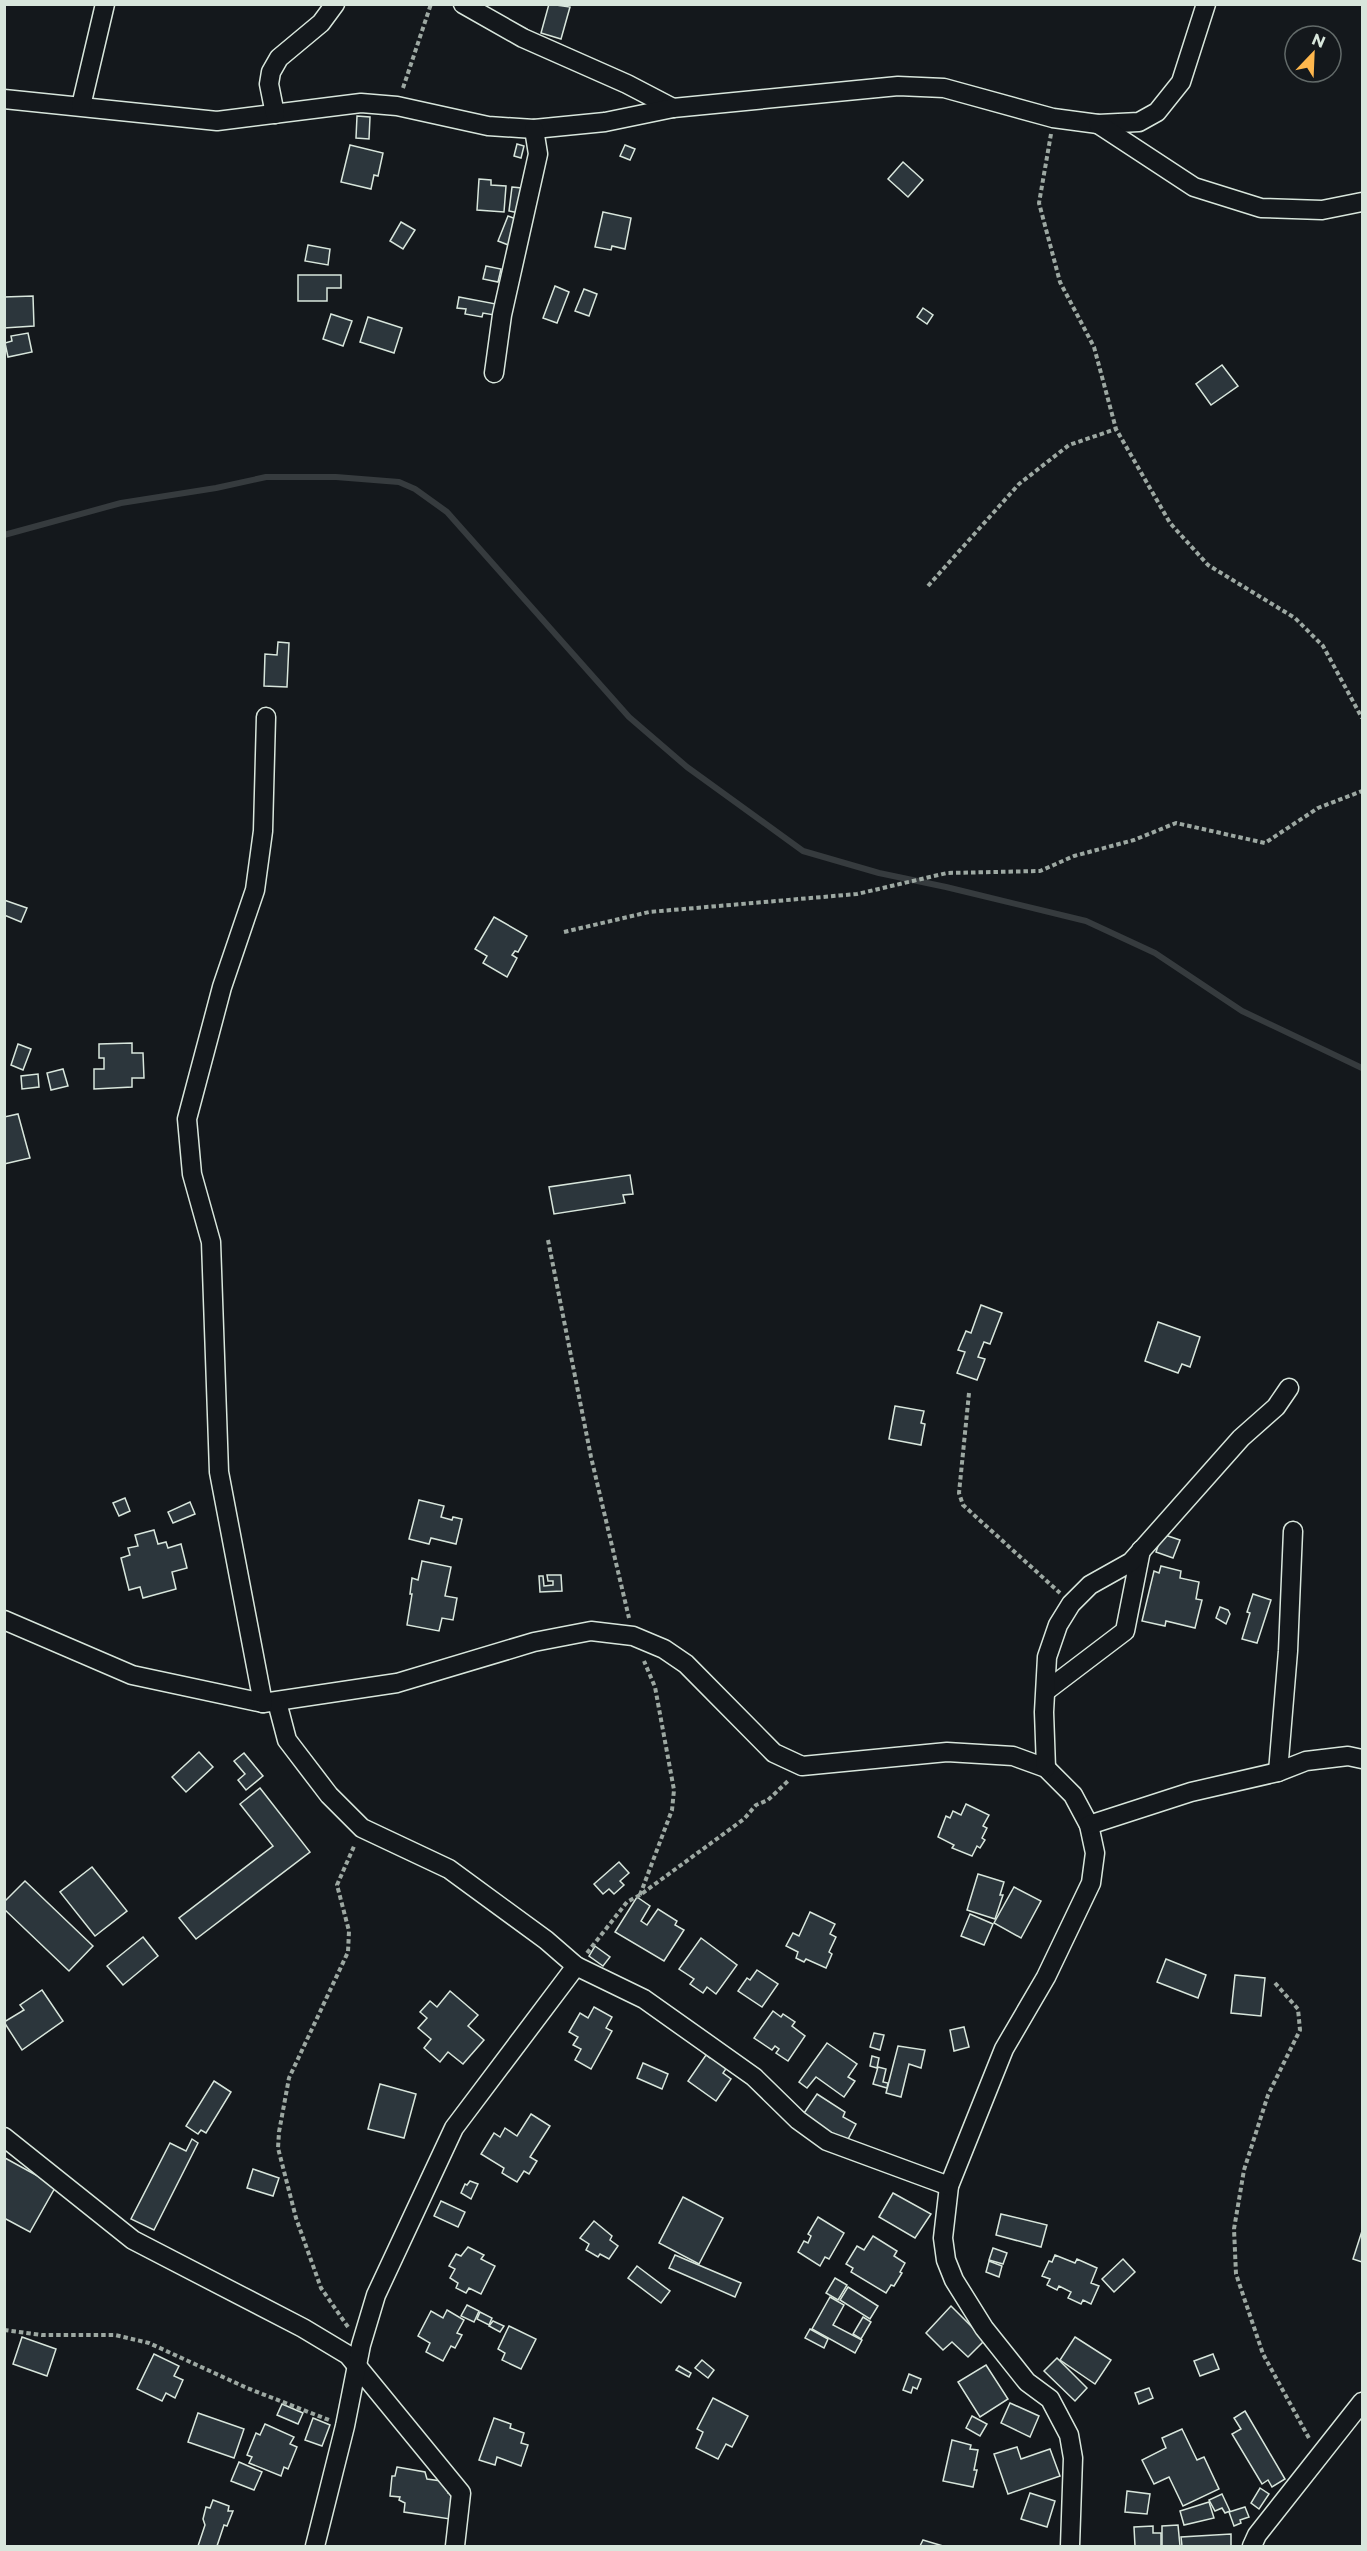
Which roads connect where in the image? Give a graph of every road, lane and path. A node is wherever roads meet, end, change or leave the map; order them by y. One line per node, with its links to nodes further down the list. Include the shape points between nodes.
1 (105, 4): 7 (street)
2 (335, 4): 10 (street, via 321,22 279,58 271,72 269,84)
3 (431, 4): 8 (path)
4 (463, 4): 9 (street, via 523,38)
5 (1206, 4): 12 (street, via 1181,82 1157,112 1139,122)
6 (4, 99): 7 (street)
7 (81, 106): 10 (street, via 217,121)
8 (397, 106): 10 (street, via 361,103); 13 (street, via 488,126)
9 (673, 108): 11 (street, via 898,86 944,88); 13 (street, via 605,122)
10 (275, 114)
11 (1053, 118): 12 (street); 16 (path, via 1040,203 1060,282 1094,346)
12 (1098, 124): 14 (street, via 1194,187 1261,208 1322,210)
13 (534, 129): 15 (street, via 538,154 502,315)
14 (1362, 202)
15 (494, 373)
16 (1116, 429): 17 (path, via 1070,445 1019,484); 19 (path, via 1170,523 1208,565 1295,618 1323,646)
17 (928, 586)
18 (266, 717): 31 (street, via 263,831 255,890 222,987 187,1119 192,1174 211,1242 219,1472)
19 (1362, 718)
20 (1362, 791): 21 (path, via 1318,808 1265,843 1176,823 1040,871 946,873 857,894 649,912)
21 (564, 933)
22 (548, 1240): 29 (path, via 591,1457)
23 (1289, 1388): 26 (street, via 1276,1407 1241,1438)
24 (969, 1394): 27 (path, via 959,1493 963,1505)
25 (1293, 1531): 35 (street)
26 (1142, 1550): 27 (street, via 1131,1562 1090,1585); 30 (street, via 1125,1631)
27 (1071, 1604): 30 (street, via 1058,1625 1047,1657)
28 (4, 1620): 31 (street, via 132,1675)
29 (633, 1636): 31 (street, via 591,1631 534,1642 397,1683); 33 (street, via 686,1664 774,1753); 38 (path, via 655,1687 675,1790 672,1810)
30 (1047, 1691): 34 (street)
31 (270, 1703): 37 (street, via 287,1740 329,1795)
32 (1362, 1759): 35 (street, via 1348,1756 1306,1761)
33 (802, 1767): 34 (street, via 947,1752 1013,1756); 38 (path, via 744,1819)
34 (1046, 1767): 36 (street, via 1073,1795)
35 (1278, 1772): 36 (street, via 1191,1792)
36 (1089, 1825): 42 (street, via 1095,1853 1091,1883 1046,1977 1004,2049)
37 (362, 1828): 39 (street, via 449,1869); 44 (path, via 337,1885 349,1931 348,1952 290,2078 278,2148 296,2218 321,2288)
38 (640, 1895): 39 (path, via 627,1902)
39 (576, 1966): 42 (street, via 644,1999 754,2077 798,2120 827,2141); 44 (street, via 453,2128 376,2295)
40 (1275, 1983): 48 (path, via 1298,2009 1300,2030 1268,2096 1244,2170 1234,2229 1236,2274 1263,2354)
41 (4, 2137): 45 (street, via 133,2240 303,2328 348,2355)
42 (949, 2186): 51 (street, via 943,2238 954,2280 984,2328 1027,2382 1050,2399 1069,2435 1073,2457)
43 (4, 2330): 47 (path, via 42,2335 115,2335 149,2343 247,2388)
44 (361, 2345): 45 (street)
45 (357, 2368): 47 (street); 50 (street, via 460,2493)
46 (1362, 2402): 48 (street)
47 (345, 2426): 49 (street)
48 (1319, 2456): 52 (street, via 1257,2535)
49 (315, 2547)
50 (455, 2547)
51 (1070, 2547)
52 (1252, 2547)

